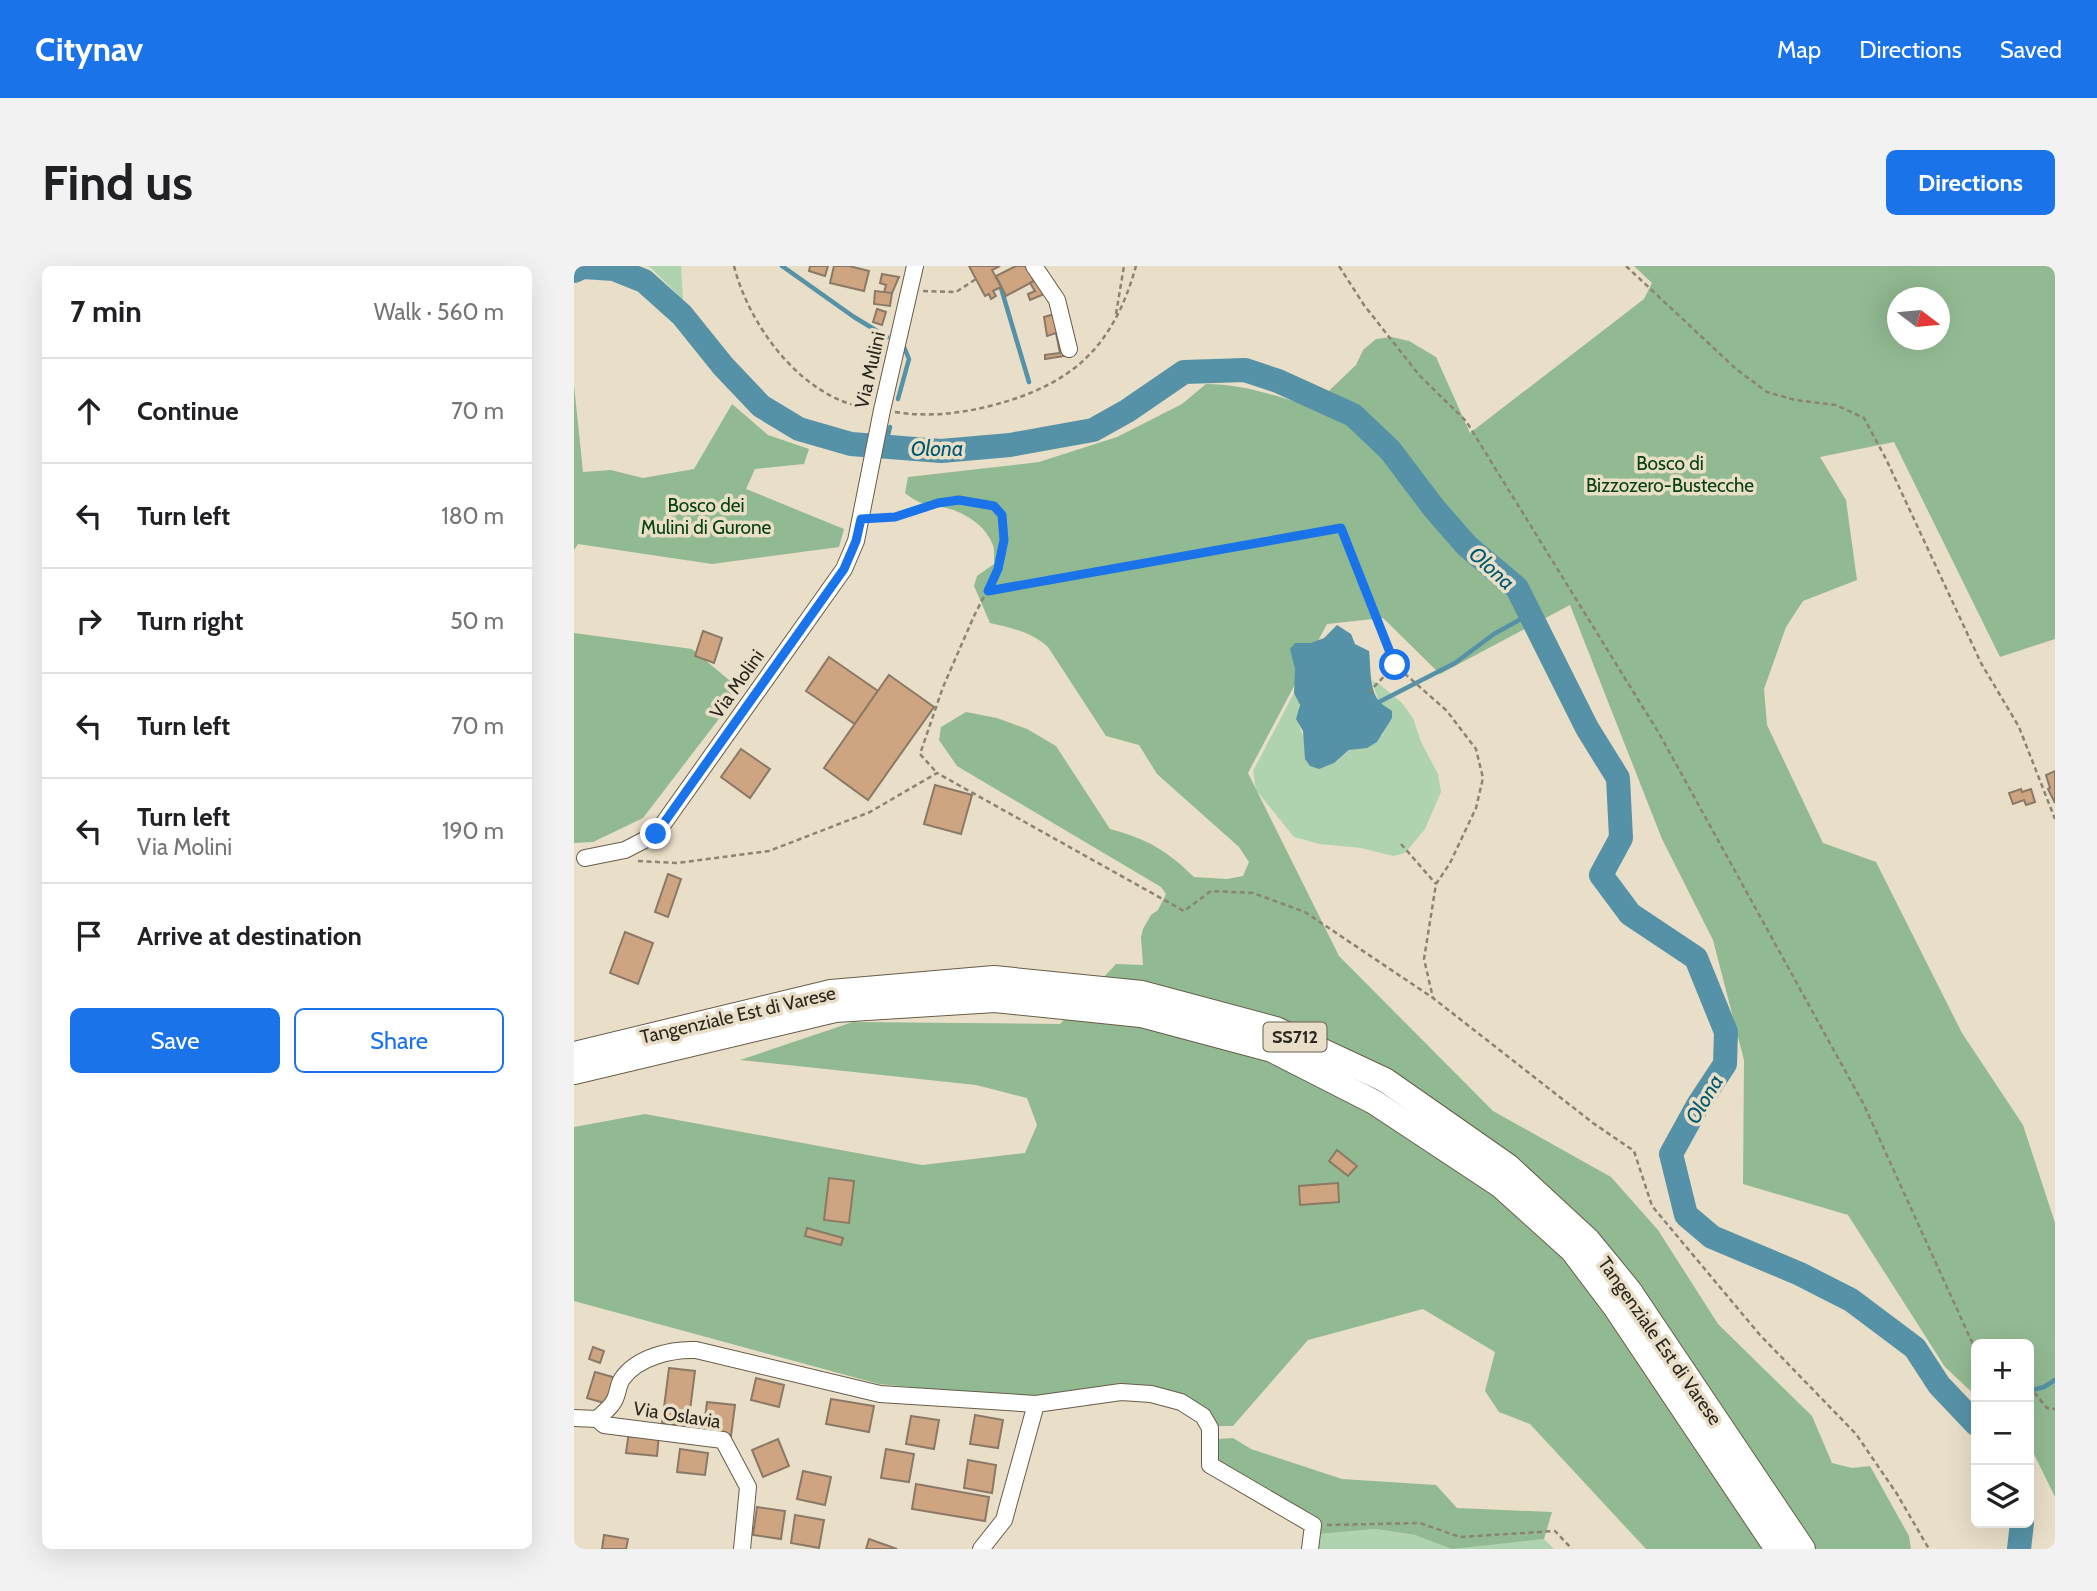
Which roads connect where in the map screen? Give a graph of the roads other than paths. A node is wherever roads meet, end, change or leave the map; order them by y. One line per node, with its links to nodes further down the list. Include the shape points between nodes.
1 (915, 266): 4 (street, Via Mulini)
2 (1034, 266): 3 (street, via 1057,300)
3 (1069, 349)
4 (868, 484): 5 (street, Via Molini, via 856,541 844,569 656,834 625,850)
5 (585, 858)
6 (574, 1054): 15 (highway, Tangenziale Est di Varese / SS712, via 831,992 994,978 1142,993 1276,1029 1385,1080 1508,1166 1588,1240 1629,1290)
7 (574, 1072): 14 (highway, Tangenziale Est di Varese / SS712, via 835,1010 995,1000 1142,1015 1272,1050 1374,1102 1501,1186 1572,1250)
8 (1036, 1405): 10 (street, via 880,1394 679,1349 660,1353 629,1370 614,1403); 12 (street, via 1004,1520); 13 (street, via 1121,1392 1181,1402 1203,1416 1210,1428 1210,1465 1313,1525)
9 (574, 1418): 10 (street)
10 (597, 1419): 11 (street, Via Oslavia, via 604,1425 723,1440 748,1487)
11 (742, 1549)
12 (981, 1549)
13 (1310, 1549)
14 (1777, 1549)
15 (1803, 1549)

